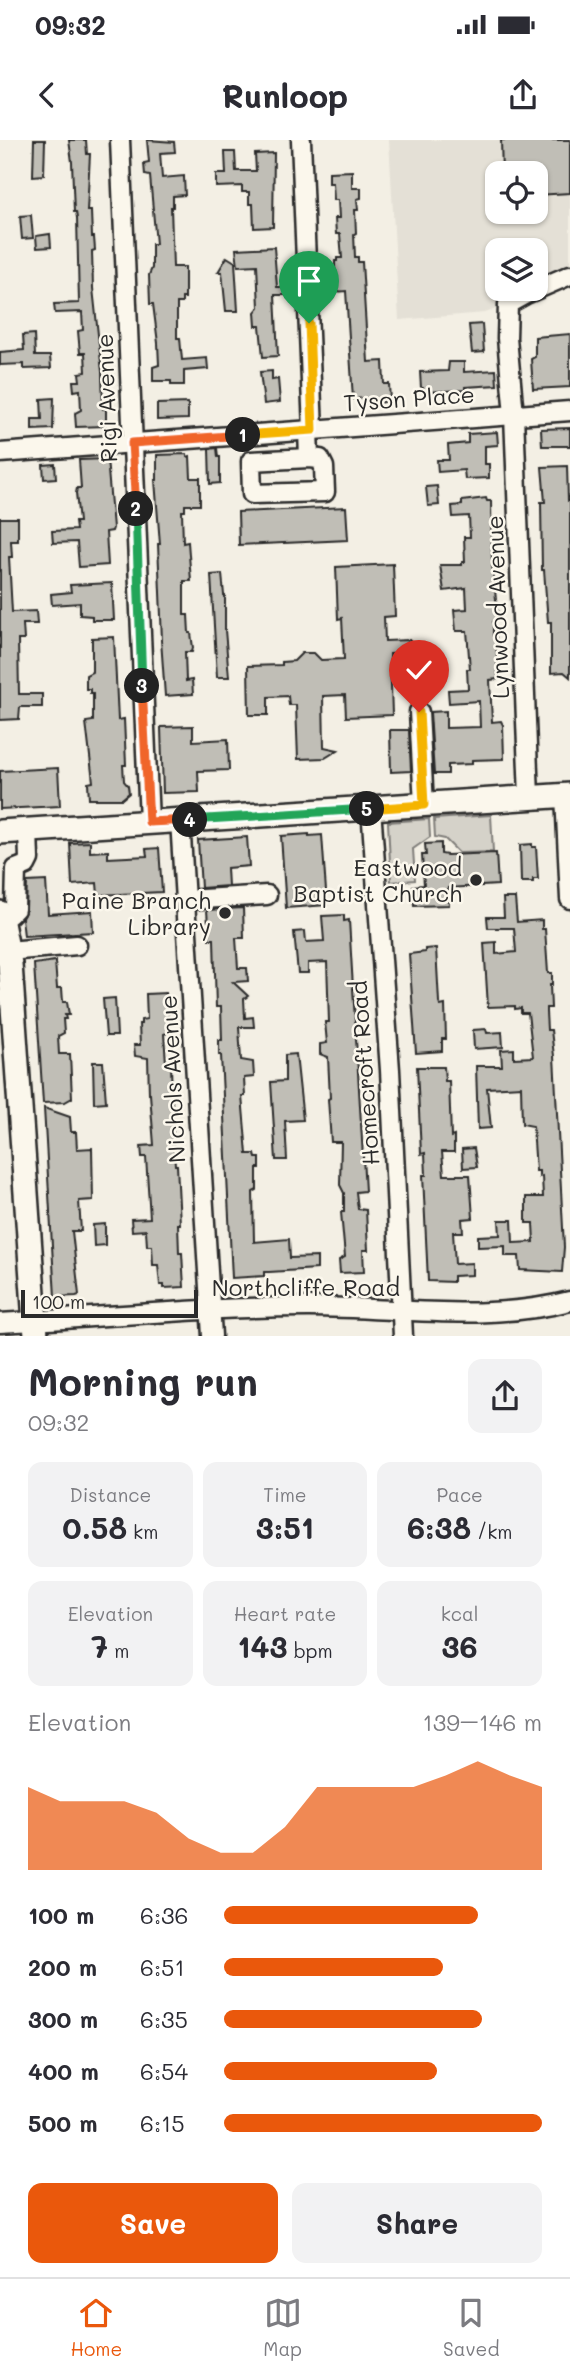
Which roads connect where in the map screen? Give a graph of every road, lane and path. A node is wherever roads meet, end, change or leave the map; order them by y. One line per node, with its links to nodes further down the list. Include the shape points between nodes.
1 (120, 140): 7 (street, Rigi Avenue)
2 (301, 140): 6 (street)
3 (570, 275): 5 (street, Lynwood Avenue, via 508,304)
4 (570, 411): 5 (street, Tyson Place)
5 (514, 415): 6 (street, Tyson Place); 12 (street, Lynwood Avenue)
6 (310, 430): 7 (street, Tyson Place); 9 (street)
7 (132, 443): 8 (street, Tyson Place); 16 (street, Rigi Avenue)
8 (0, 453)
9 (309, 458)
10 (419, 712): 13 (street)
11 (567, 795): 12 (main road); 21 (street)
12 (529, 797): 13 (main road)
13 (424, 805): 14 (main road)
14 (371, 808): 15 (main road); 28 (street, Homecroft Road)
15 (180, 820): 16 (main road); 22 (street, Nichols Avenue)
16 (149, 822): 17 (main road)
17 (28, 831): 18 (main road); 19 (street, via 26,865)
18 (0, 832)
19 (8, 869): 23 (street, via 15,909)
20 (267, 895): 22 (street)
21 (570, 899)
22 (186, 900): 27 (street, Nichols Avenue)
23 (1, 919): 25 (main road)
24 (77, 945): 25 (street)
25 (8, 951): 30 (main road)
26 (570, 1301): 28 (street, Northcliffe Road, via 509,1311)
27 (211, 1311): 28 (street, Northcliffe Road, via 315,1307); 30 (street, Northcliffe Road); 31 (street, Nichols Avenue)
28 (402, 1312): 32 (street, Homecroft Road)
29 (0, 1323): 30 (street, Northcliffe Road)
30 (35, 1328)
31 (212, 1335)
32 (403, 1335)

